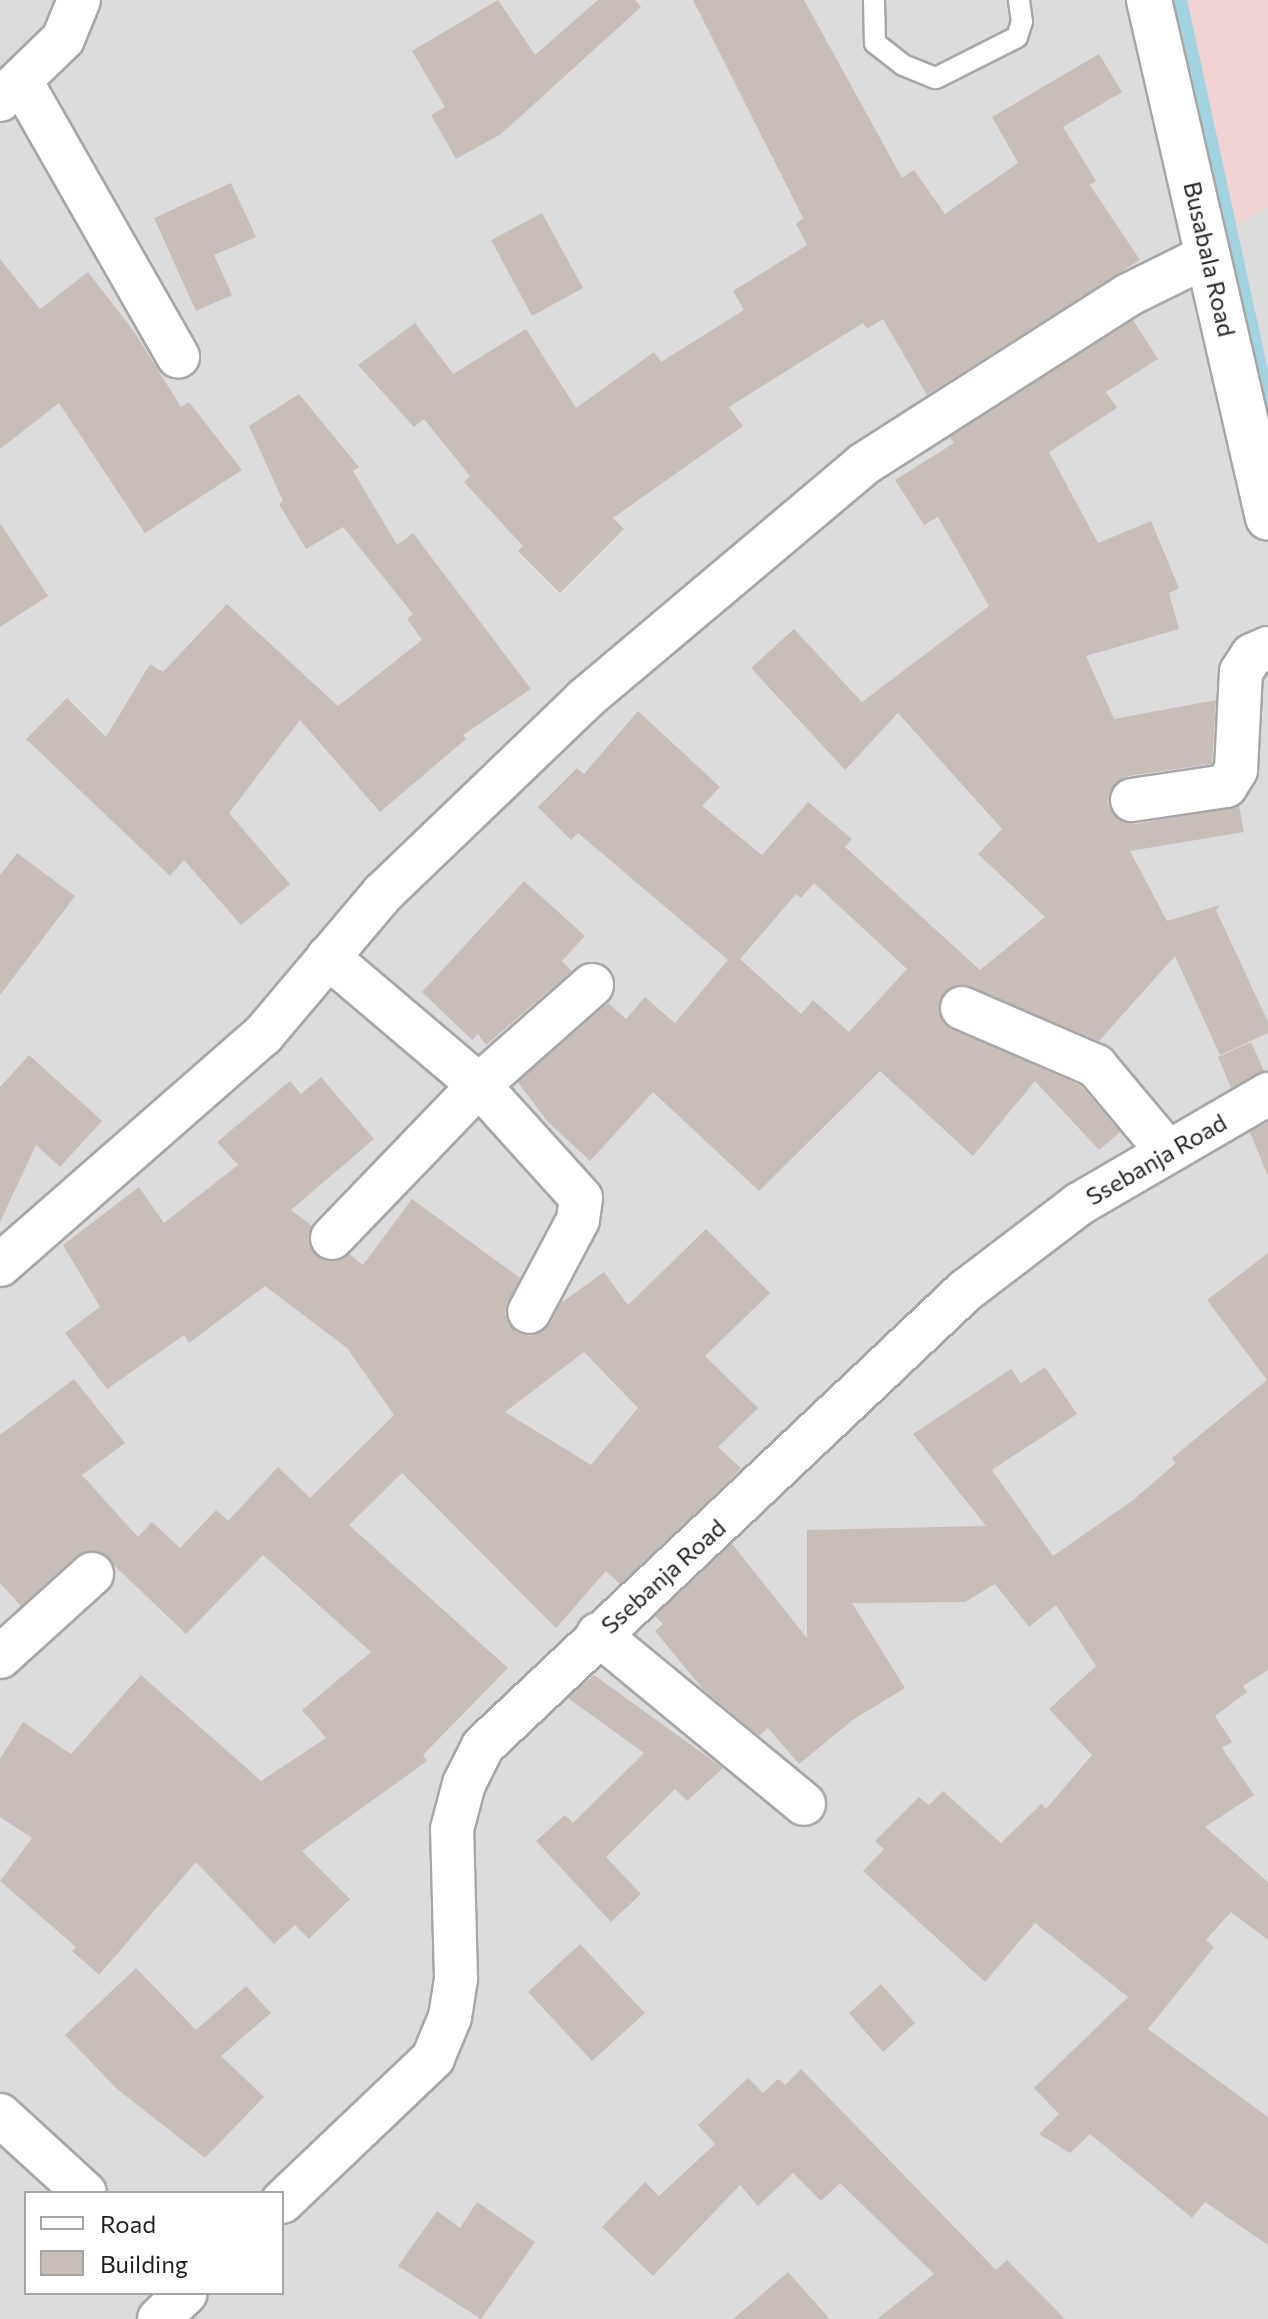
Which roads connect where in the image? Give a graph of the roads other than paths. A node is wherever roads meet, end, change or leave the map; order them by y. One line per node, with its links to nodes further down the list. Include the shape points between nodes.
1 (79, 0): 5 (street, via 63,39)
2 (874, 0): 3 (lane, via 875,43 903,65 936,78 1017,37 1022,22)
3 (1019, 0)
4 (1149, 0): 6 (street, Busabala Road)
5 (11, 92): 7 (street)
6 (1209, 255): 8 (street, Busabala Road); 11 (street, via 1128,295 864,464 585,699 383,893)
7 (178, 357)
8 (1268, 518)
9 (1268, 648): 10 (street, via 1252,655 1241,672 1236,770 1226,786)
10 (1132, 800)
11 (328, 957): 14 (street); 18 (street, via 263,1035)
12 (592, 985): 14 (street)
13 (962, 1008): 16 (street, via 1096,1066)
14 (479, 1085): 17 (street); 19 (street, via 581,1198 578,1220)
15 (1268, 1094): 16 (street, Ssebanja Road)
16 (1168, 1152): 21 (street, Ssebanja Road, via 1079,1204 965,1291)
17 (332, 1238)
18 (0, 1265)
19 (529, 1312)
20 (92, 1574): 22 (street)
21 (598, 1634): 23 (street); 26 (street, Ssebanja Road, via 483,1746 464,1784 452,1829 456,1978 450,2017 433,2058)
22 (0, 1657)
23 (804, 1804)
24 (0, 2115): 25 (street)
25 (83, 2191)
26 (284, 2200)
27 (142, 2295): 29 (street)
28 (184, 2295): 30 (street)
29 (152, 2319)
30 (159, 2319)

